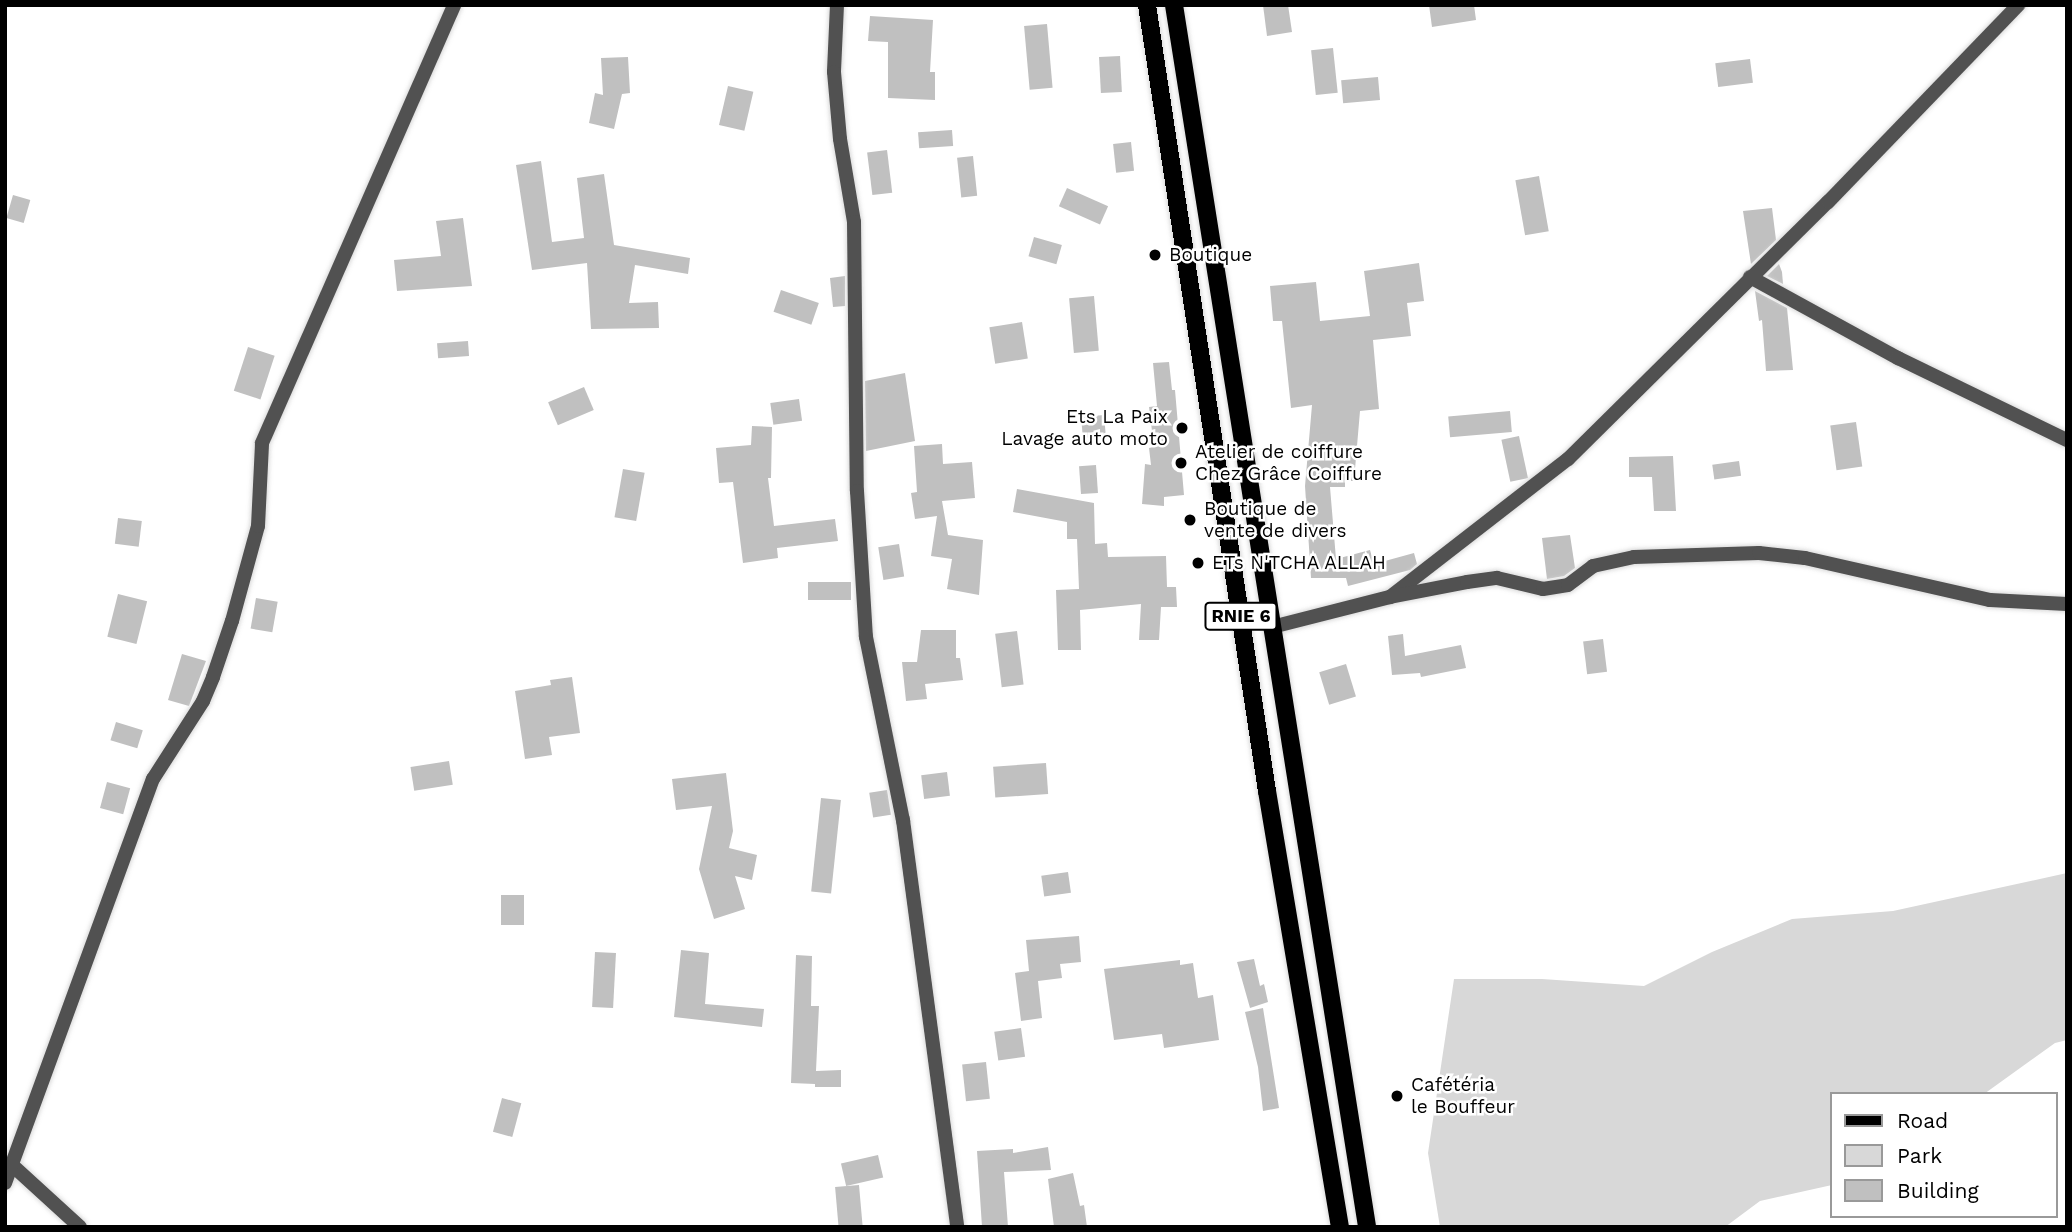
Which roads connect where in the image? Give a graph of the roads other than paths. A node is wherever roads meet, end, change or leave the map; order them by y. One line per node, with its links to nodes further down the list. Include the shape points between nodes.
1 (454, 5): 11 (street, via 262,443 258,526 213,677 203,701 153,779)
2 (837, 5): 14 (street, via 834,72 854,222 857,491 866,636 903,820)
3 (1147, 5): 15 (main road, RNIE 6, via 1267,791)
4 (1174, 5): 10 (main road, RNIE 6)
5 (2018, 5): 6 (street)
6 (1750, 277): 7 (street, via 1898,358); 8 (street, via 1568,459)
7 (2067, 440)
8 (1390, 597): 9 (street, via 1497,578 1543,589 1568,585 1593,566 1634,557 1759,553 1805,558 1990,600); 10 (street)
9 (2067, 604)
10 (1272, 627): 16 (main road, RNIE 6)
11 (12, 1165): 12 (street); 13 (street)
12 (5, 1183)
13 (80, 1227)
14 (957, 1227)
15 (1340, 1227)
16 (1367, 1227)

